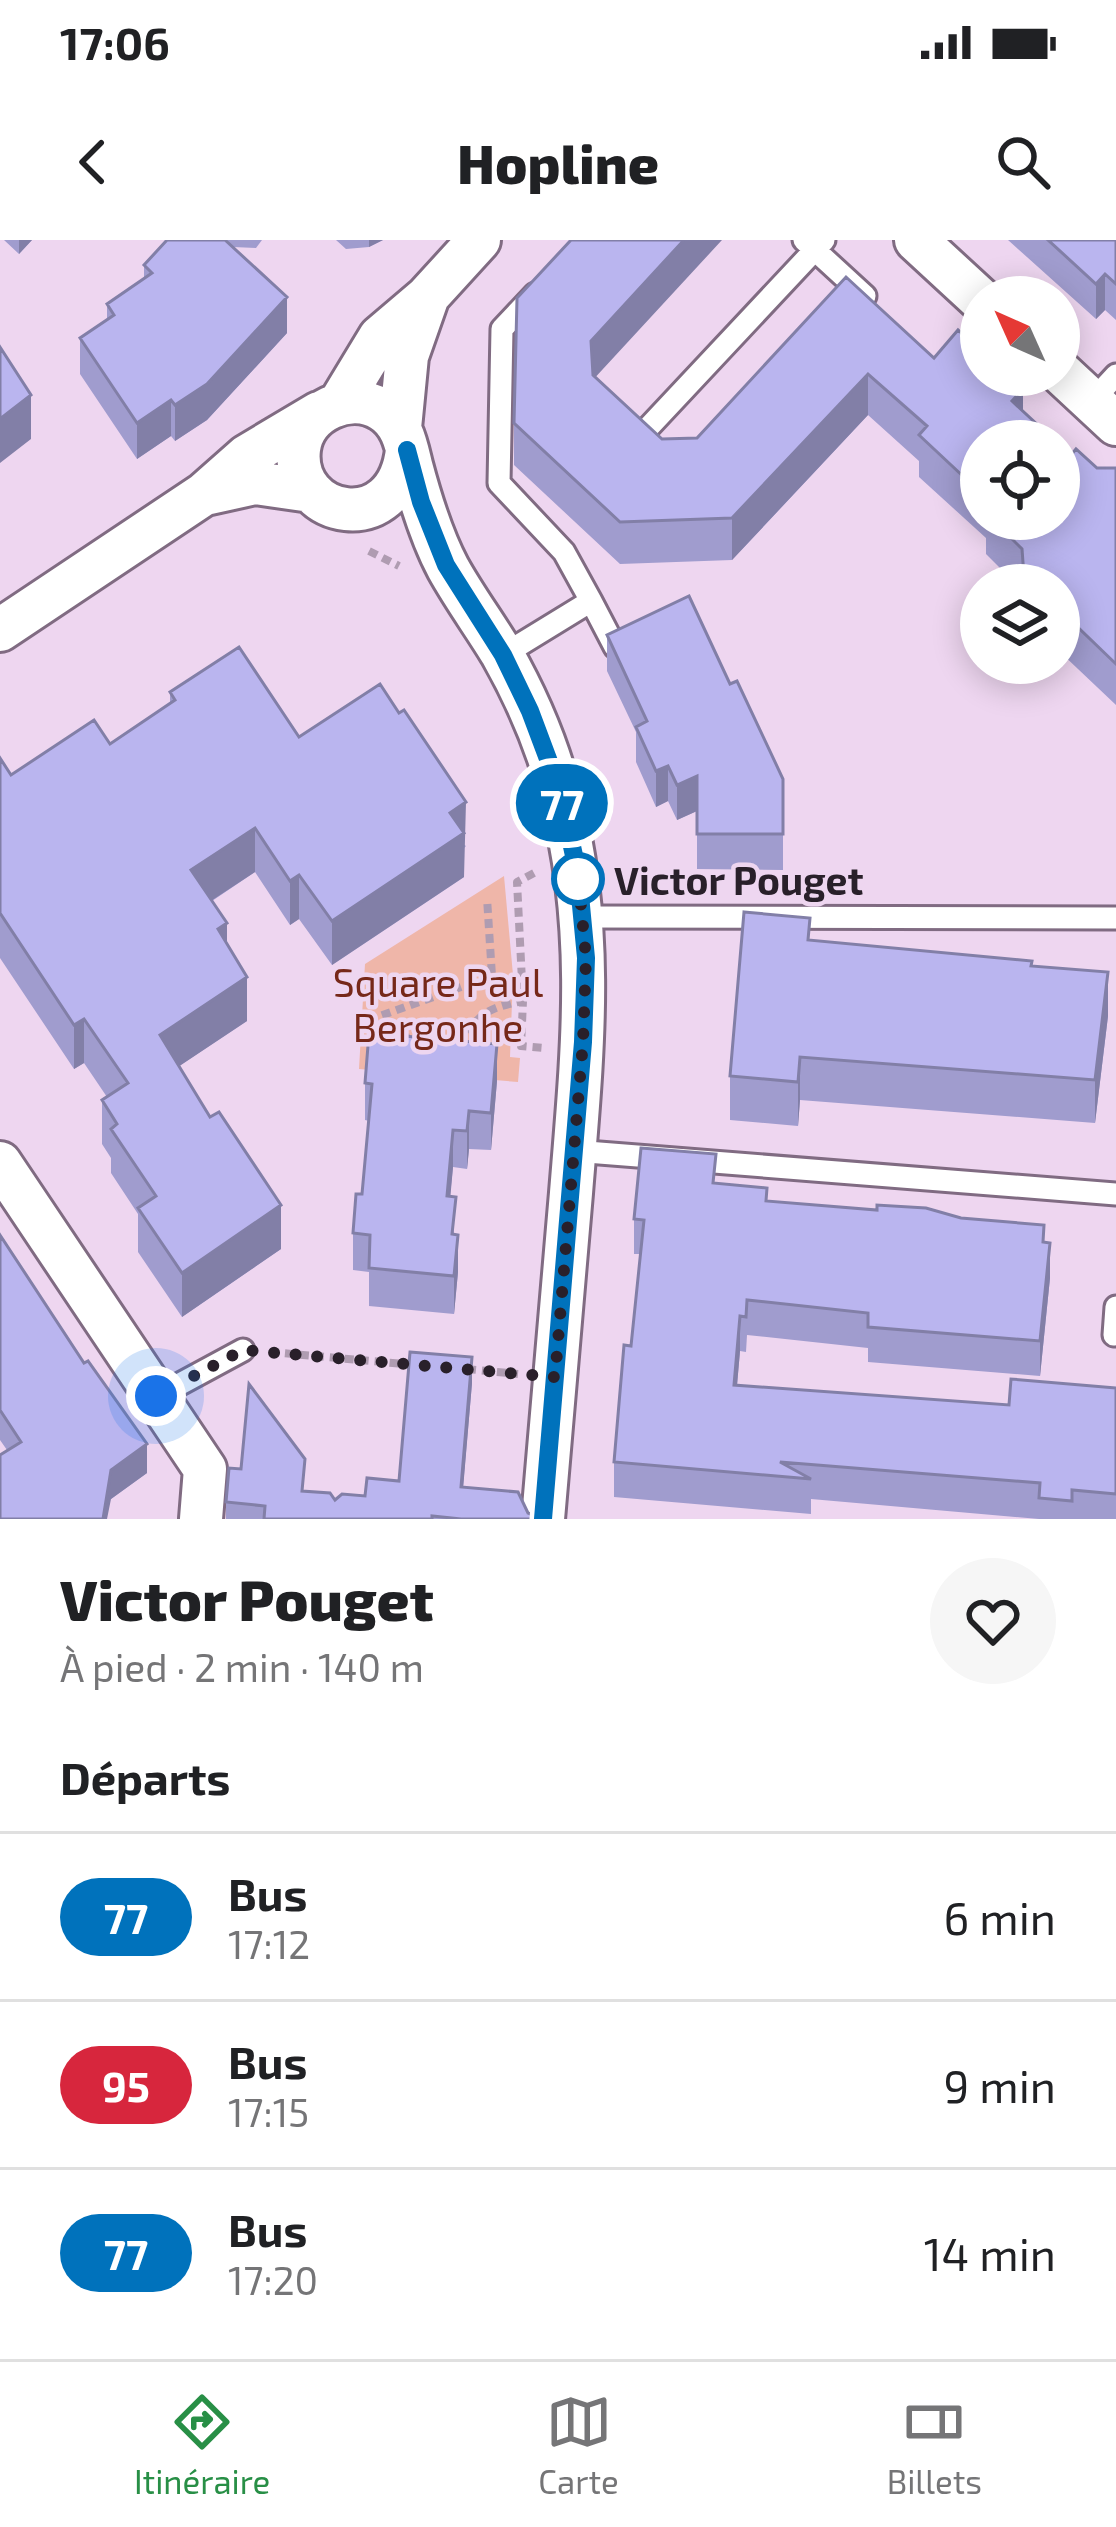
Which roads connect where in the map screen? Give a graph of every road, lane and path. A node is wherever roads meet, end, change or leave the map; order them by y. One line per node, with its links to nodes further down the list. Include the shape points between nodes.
1 (479, 240): 6 (street)
2 (916, 240): 4 (street)
3 (814, 243): 7 (lane); 11 (lane)
4 (960, 281)
5 (544, 284): 17 (lane, via 502,329 500,483 564,552)
6 (428, 298): 10 (street, via 380,337); 12 (street, via 407,356)
7 (885, 314)
8 (1080, 383): 9 (street)
9 (1108, 400)
10 (330, 408): 12 (street, via 363,402 384,411); 13 (street, via 306,429 299,450); 14 (street, via 247,455)
11 (646, 430)
12 (404, 439): 15 (street, via 405,473); 16 (street, via 421,502)
13 (311, 491): 14 (street, via 255,483); 15 (street)
14 (204, 494): 18 (street)
15 (352, 528): 16 (path); 16 (street, via 399,531)
16 (426, 567): 20 (street)
17 (590, 602): 19 (lane); 20 (lane)
18 (0, 630)
19 (615, 647)
20 (503, 655): 23 (street, via 560,791)
21 (547, 867): 25 (path, via 517,882)
22 (487, 898): 25 (path, via 492,976 380,1016 382,1030 445,1049 458,1046 493,1006)
23 (582, 917): 24 (lane); 27 (street)
24 (1116, 918)
25 (523, 1000): 26 (path, via 521,1046)
26 (553, 1049)
27 (574, 1151): 29 (lane); 35 (street)
28 (0, 1163): 36 (street)
29 (1116, 1194)
30 (1116, 1307): 31 (lane)
31 (1114, 1335)
32 (243, 1350): 33 (path); 36 (lane)
33 (420, 1365)
34 (464, 1369): 35 (path)
35 (555, 1377): 38 (street)
36 (156, 1396): 37 (street, via 205,1469)
37 (201, 1519)
38 (543, 1519)

